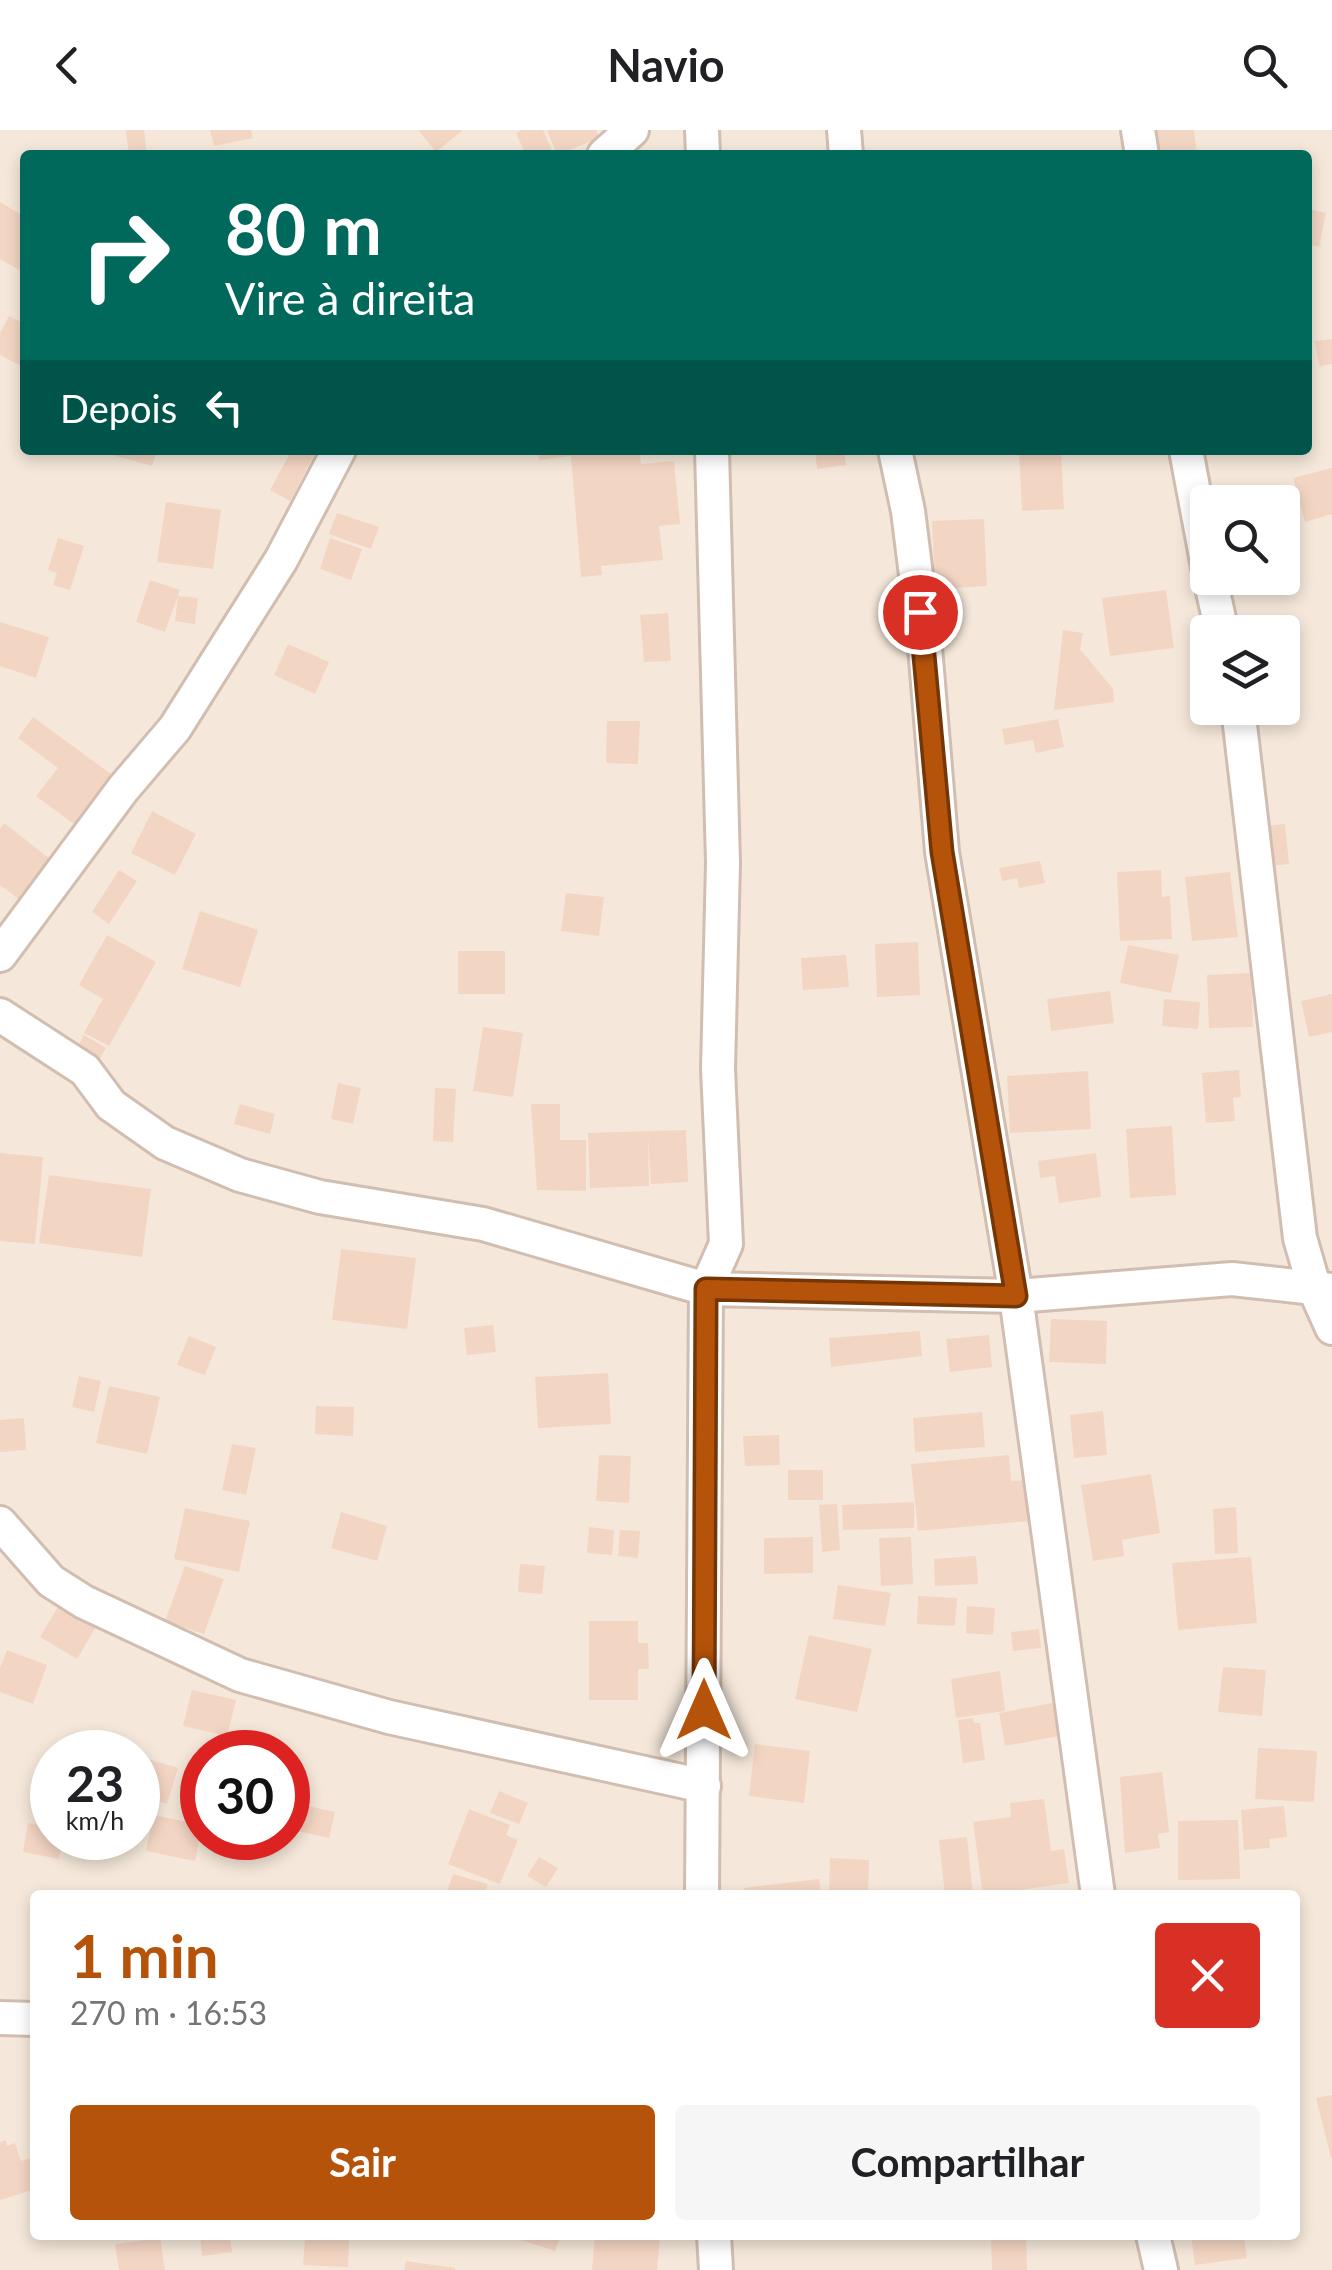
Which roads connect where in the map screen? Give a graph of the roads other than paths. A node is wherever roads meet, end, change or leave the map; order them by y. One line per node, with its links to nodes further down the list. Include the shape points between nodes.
1 (632, 130): 2 (street)
2 (610, 150)
3 (336, 455): 9 (street, via 175,728)
4 (712, 455): 11 (street, via 726,1244)
5 (896, 455): 13 (street, via 925,646 942,852)
6 (1187, 455): 7 (street)
7 (1193, 485)
8 (1240, 725): 12 (street, via 1300,1238)
9 (0, 955)
10 (0, 1016): 11 (street, via 86,1070 111,1105 165,1143 240,1175 320,1197 483,1224)
11 (706, 1289): 13 (street); 16 (street)
12 (1323, 1290): 13 (street, via 1232,1279); 14 (street)
13 (1016, 1296): 18 (street)
14 (1332, 1328)
15 (0, 1524): 16 (street, via 52,1580 84,1602 240,1675 389,1717)
16 (704, 1786): 17 (street)
17 (702, 1890)
18 (1097, 1890)
19 (0, 2018): 20 (street)
20 (30, 2019)
21 (714, 2240): 23 (street)
22 (1153, 2240): 24 (street)
23 (716, 2270)
24 (1161, 2270)

